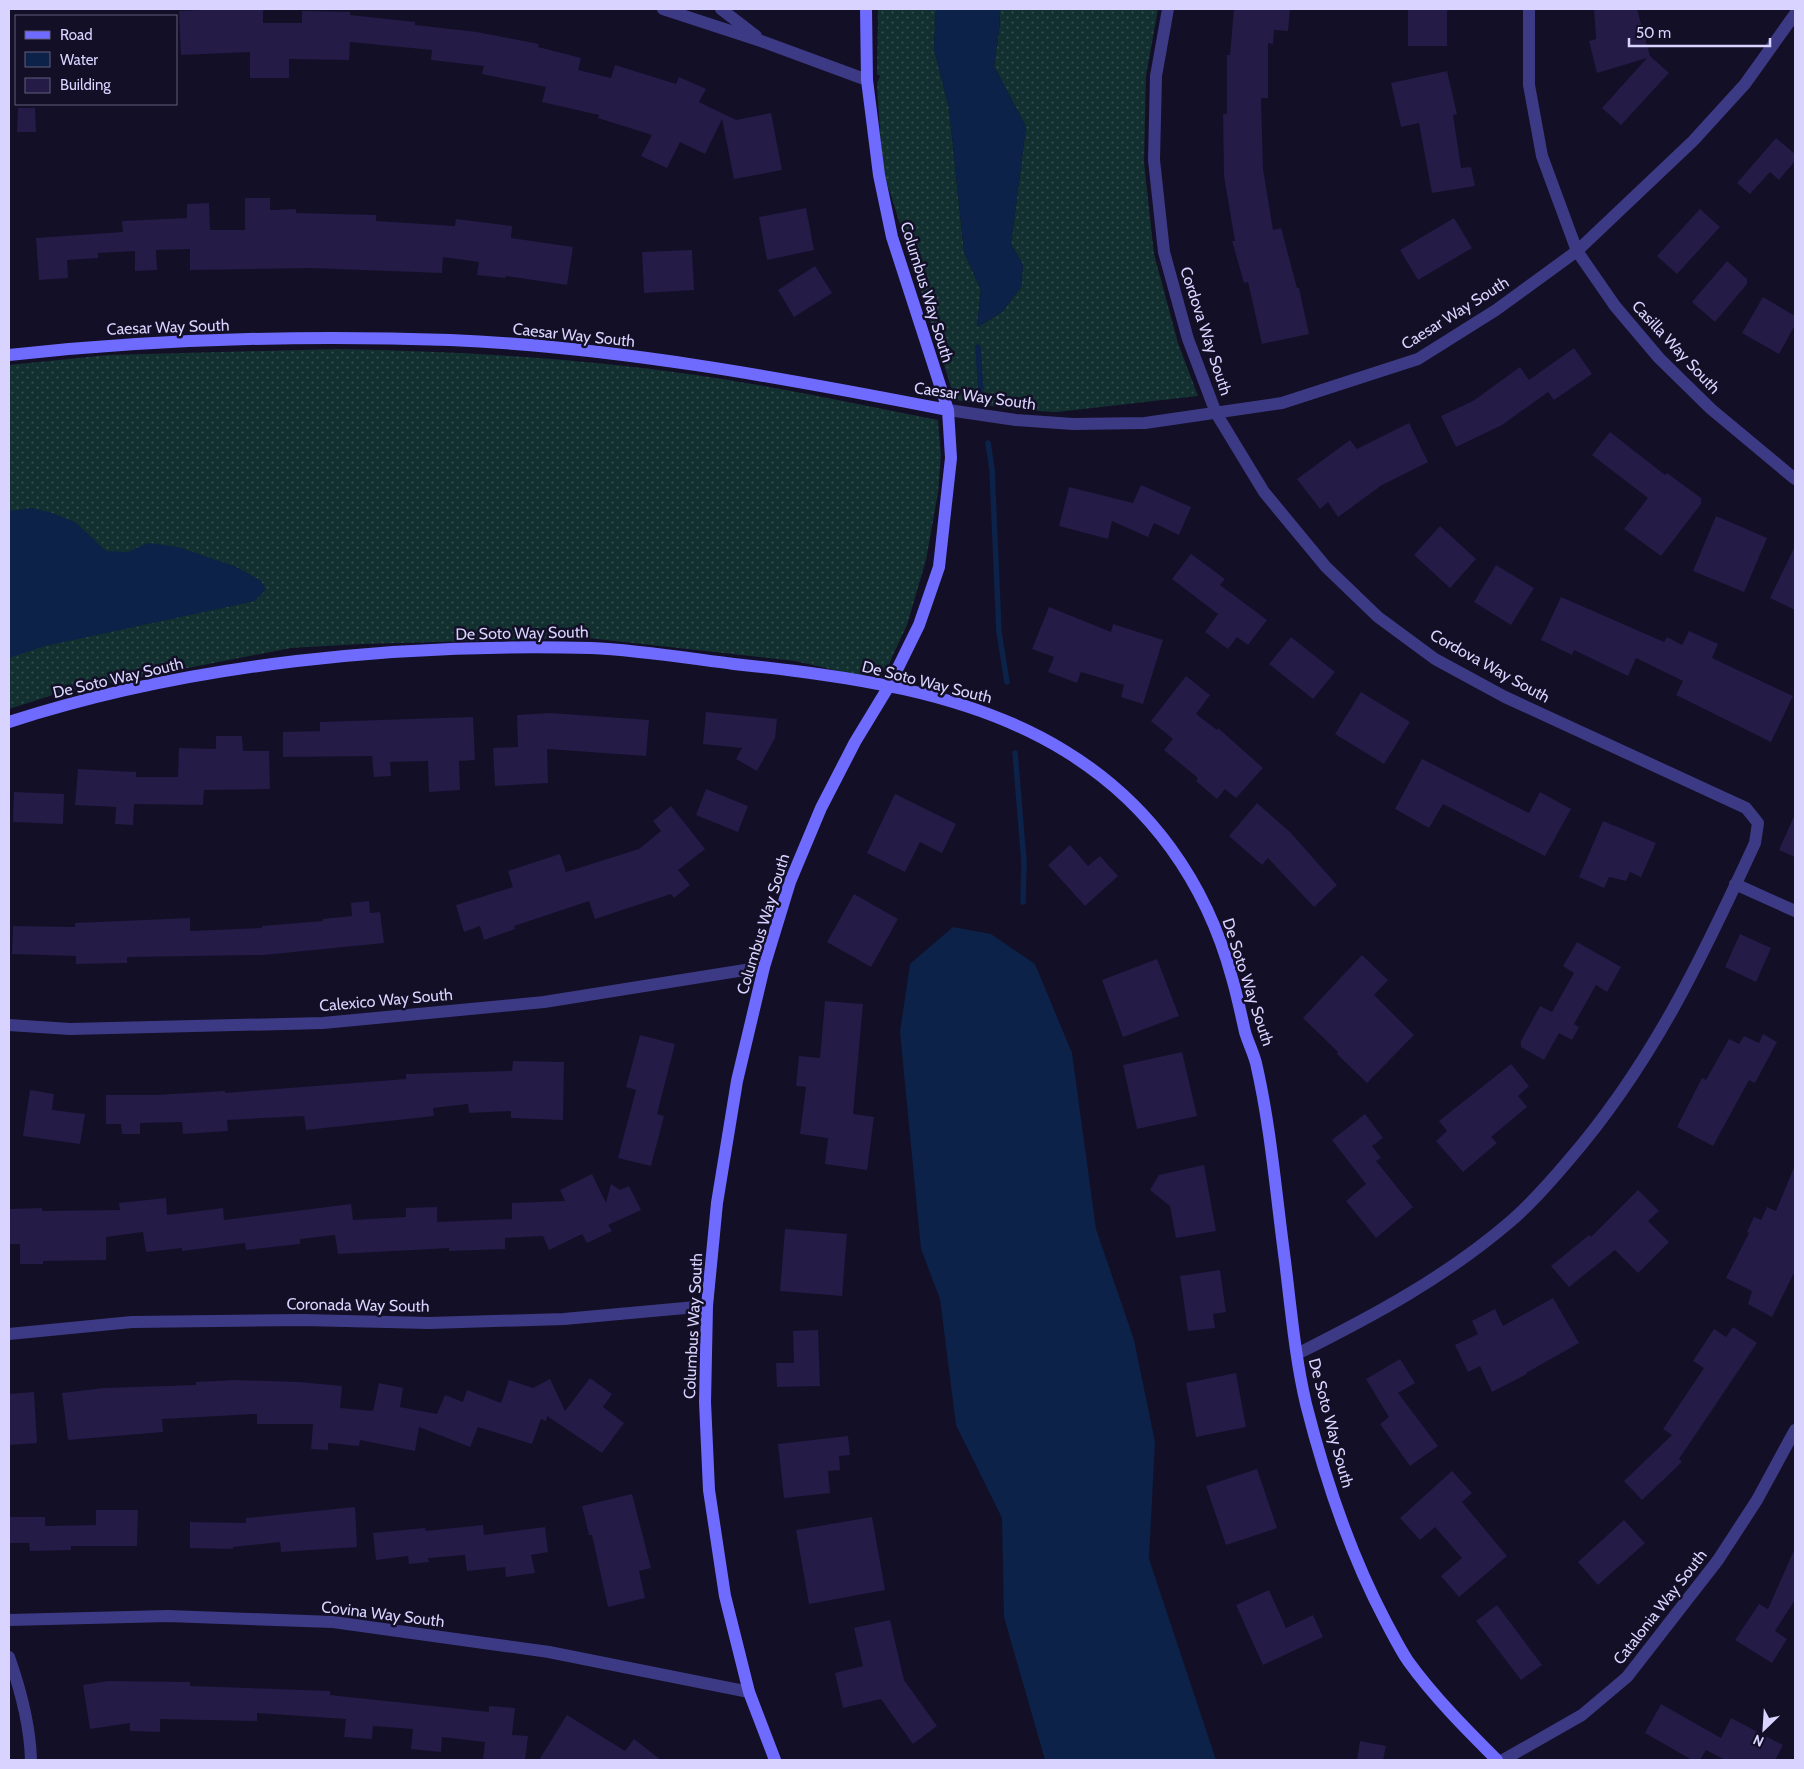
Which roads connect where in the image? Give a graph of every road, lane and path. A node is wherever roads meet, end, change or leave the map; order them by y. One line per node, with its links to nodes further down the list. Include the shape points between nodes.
1 (663, 9): 7 (street)
2 (722, 9): 7 (street)
3 (866, 9): 8 (street, Columbus Way South)
4 (1168, 9): 12 (street, Cordova Way South, via 1156,76 1154,160 1164,252 1188,339)
5 (1529, 9): 9 (street, Casilla Way South, via 1529,85 1542,156)
6 (1795, 14): 9 (street, Caesar Way South, via 1744,84 1693,141)
7 (762, 40): 8 (street)
8 (867, 80): 11 (street, Columbus Way South, via 879,175 892,237)
9 (1577, 250): 12 (street, Caesar Way South, via 1496,310 1418,359 1282,403); 13 (street, Casilla Way South, via 1615,306 1659,358 1712,409)
10 (9, 355): 11 (street, Caesar Way South, via 108,344 338,338 452,340 698,365)
11 (948, 410): 12 (street, Caesar Way South, via 1073,424 1145,423); 14 (street, Columbus Way South, via 951,458 940,567 919,625)
12 (1216, 414): 16 (street, Cordova Way South, via 1264,492 1326,567 1378,617 1435,659 1505,697 1746,808 1758,823 1755,843)
13 (1795, 479)
14 (889, 686): 15 (street, De Soto Way South, via 786,669 595,648 448,650 297,660 168,681); 18 (street, Columbus Way South, via 821,808 790,882); 22 (street, De Soto Way South, via 997,717 1064,750 1116,788 1153,825 1189,873 1212,920 1232,974 1247,1040 1255,1057 1269,1140)
15 (9, 722)
16 (1736, 884): 17 (street); 22 (street, Cordova Way South, via 1674,1011 1635,1075 1557,1174 1512,1220 1445,1272 1383,1311)
17 (1795, 911)
18 (764, 966): 19 (street, Calexico Way South, via 544,1002 323,1023 70,1029); 20 (street, Columbus Way South, via 737,1081 717,1204)
19 (9, 1025)
20 (707, 1306): 21 (street, Coronada Way South, via 564,1319 429,1323 304,1320 132,1322); 26 (street, Columbus Way South, via 704,1402 709,1490 725,1596)
21 (9, 1334)
22 (1296, 1354): 29 (street, De Soto Way South, via 1306,1404 1339,1518 1367,1587 1404,1656 1426,1685)
23 (1795, 1430): 30 (street, Catalonia Way South, via 1757,1500 1718,1560 1627,1676 1582,1715)
24 (9, 1620): 26 (street, Covina Way South, via 168,1616 333,1622 549,1652)
25 (9, 1658): 27 (street, via 21,1693)
26 (749, 1692): 28 (street, Columbus Way South)
27 (31, 1760)
28 (775, 1760)
29 (1497, 1760)
30 (1503, 1760)

